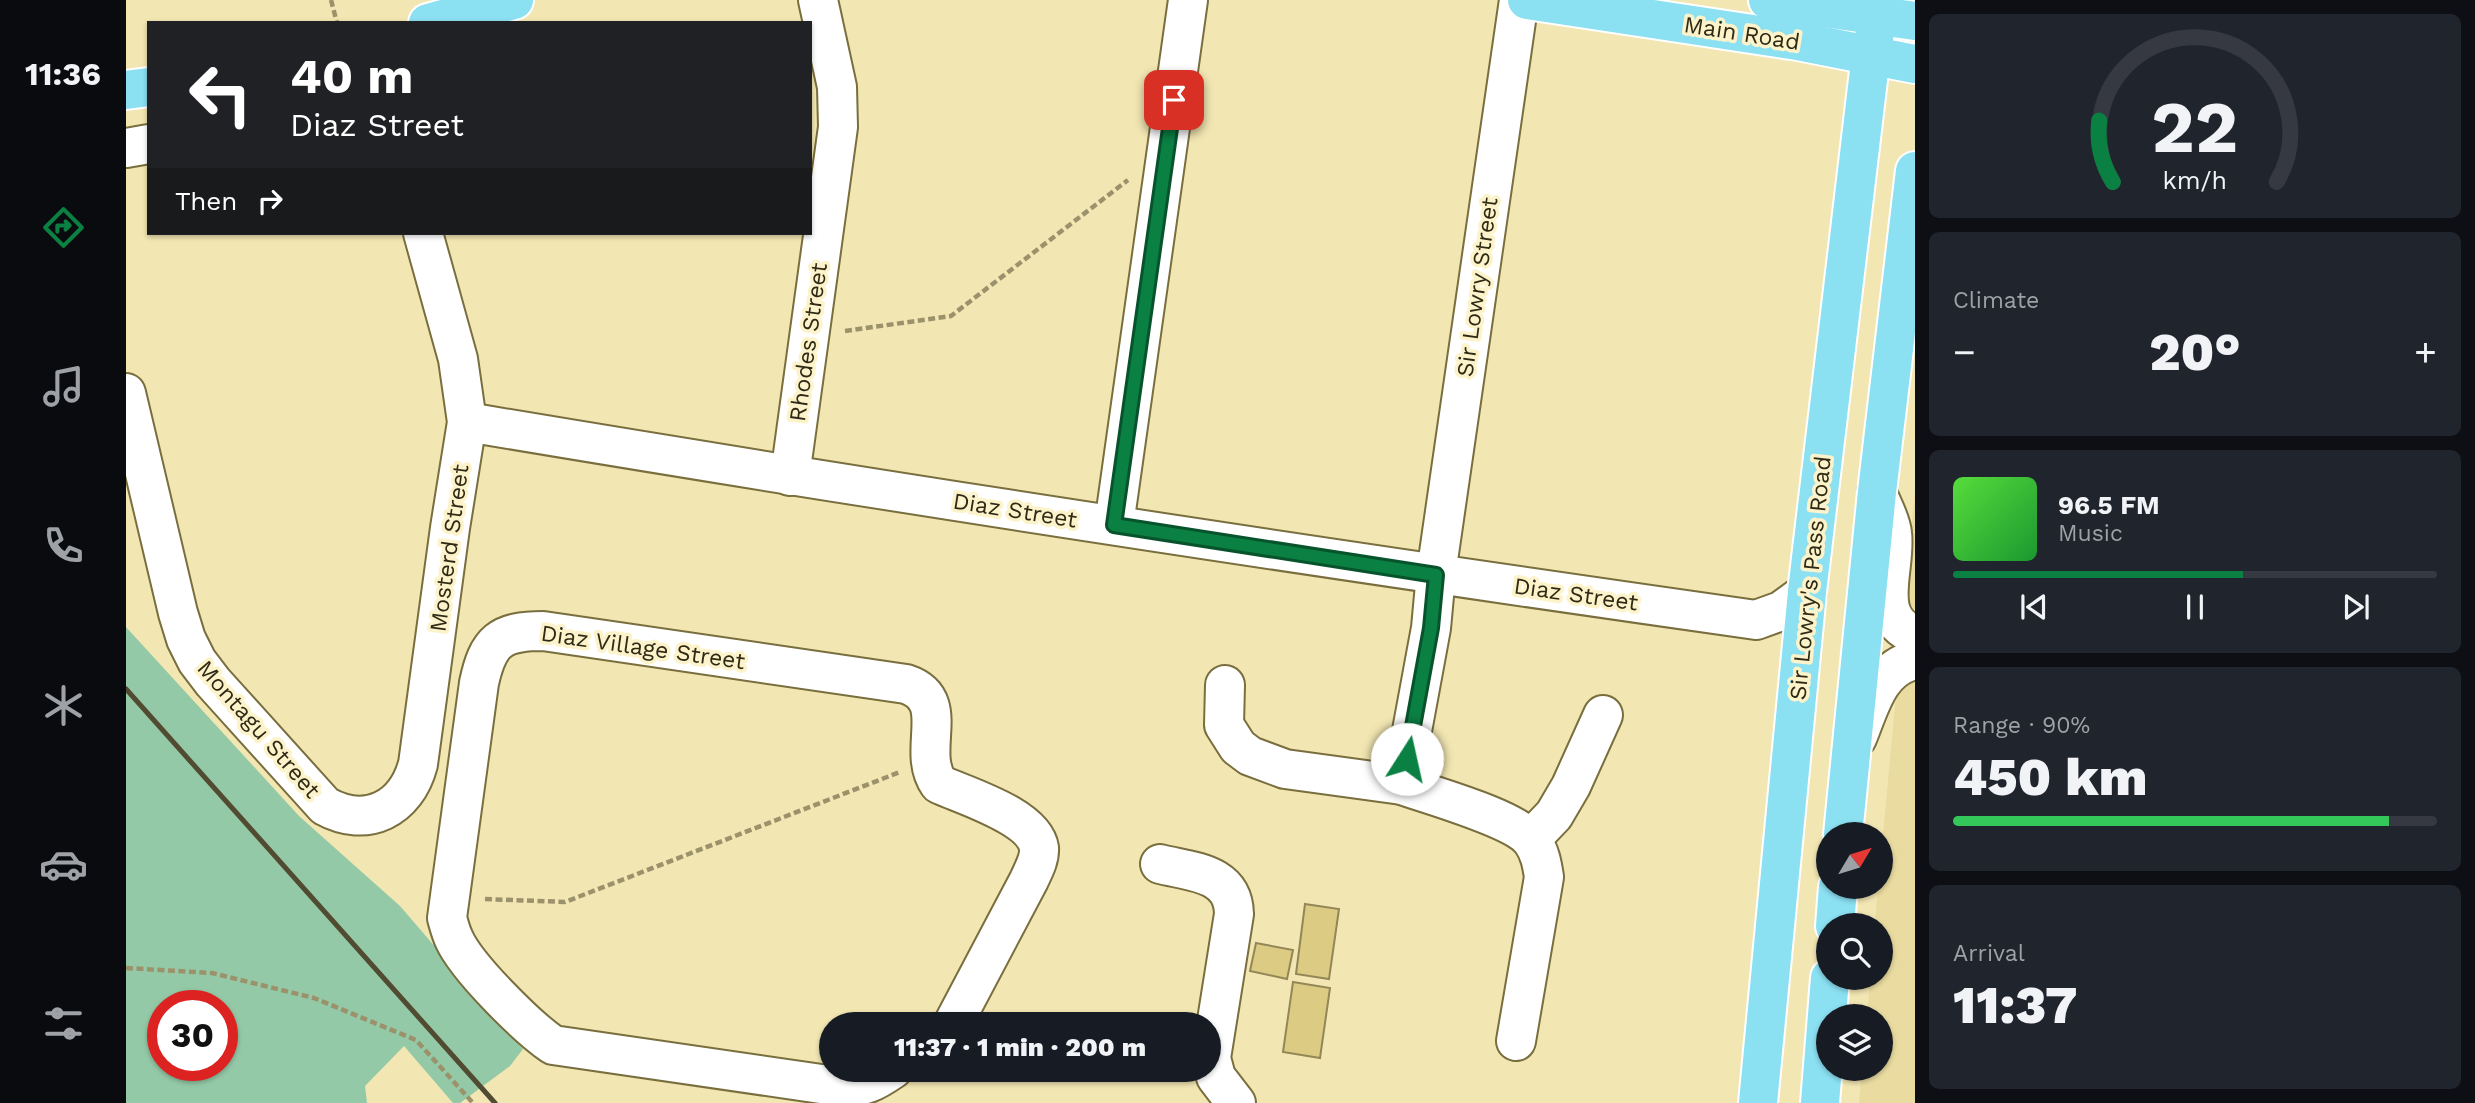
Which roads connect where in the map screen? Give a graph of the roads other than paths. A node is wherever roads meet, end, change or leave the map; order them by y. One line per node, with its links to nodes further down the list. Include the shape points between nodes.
1 (514, 0): 7 (main road)
2 (818, 0): 19 (street, Rhodes Street, via 836,87 838,127)
3 (1188, 0): 21 (street)
4 (1519, 0): 22 (street, Sir Lowry Street)
5 (1527, 0): 9 (main road, Main Road)
6 (1768, 0): 9 (main road, Main Road)
7 (435, 21)
8 (1915, 22): 9 (main road, Main Road)
9 (1876, 24): 10 (main road, Main Road); 23 (main road, Sir Lowry's Pass Road)
10 (1915, 64)
11 (147, 87): 12 (main road)
12 (126, 90)
13 (147, 144): 14 (street)
14 (126, 148)
15 (1915, 171): 20 (main road)
16 (424, 235): 18 (street, Mosterd Street, via 458,359)
17 (126, 393): 30 (street, Montagu Street, via 178,613 197,661 325,806)
18 (467, 422): 19 (street, Diaz Street); 30 (street, Mosterd Street, via 414,778 408,790 385,809 369,816)
19 (790, 476): 21 (street, Diaz Street)
20 (1877, 492): 24 (street, via 1892,532 1887,600 1902,629); 28 (main road)
21 (1114, 525): 22 (street, Diaz Street)
22 (1436, 575): 23 (street, Diaz Street, via 1756,620 1781,611); 29 (street, Sir Lowry Street, via 1431,628)
23 (1807, 592): 41 (main road, Sir Lowry's Pass Road)
24 (1915, 635)
25 (1915, 660): 28 (street, via 1902,664 1878,687)
26 (1225, 685): 29 (street, via 1224,725 1250,757 1285,769)
27 (1603, 715): 32 (street, via 1571,786 1554,815)
28 (1851, 754): 31 (main road)
29 (1402, 785): 32 (street, via 1511,824)
30 (340, 814)
31 (1844, 822)
32 (1531, 839): 37 (street, via 1541,857 1544,877)
33 (1160, 864): 36 (street, via 1219,881 1233,900)
34 (1829, 990): 42 (main road)
35 (963, 1012): 38 (street, Diaz Village Street, via 1029,880 1039,848 1022,823 939,784 932,775 931,705 920,689 543,631 518,631 491,646 478,683 447,918 454,940 469,962 533,1032 553,1045 842,1087)
36 (1218, 1012)
37 (1516, 1041)
38 (873, 1082)
39 (1220, 1082): 40 (street)
40 (1236, 1103)
41 (1758, 1103)
42 (1820, 1103)

